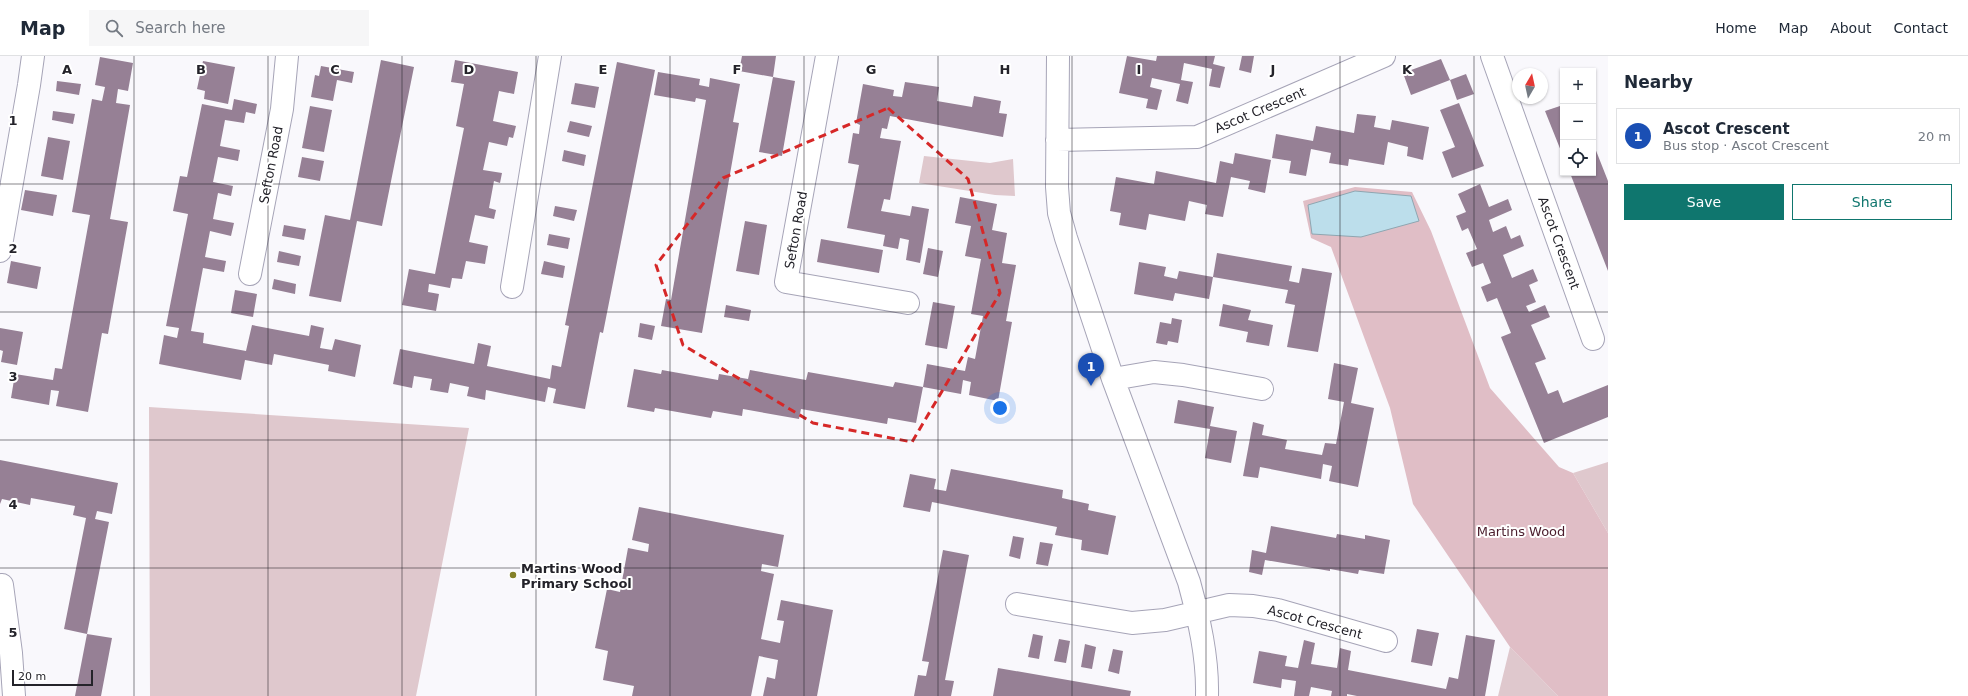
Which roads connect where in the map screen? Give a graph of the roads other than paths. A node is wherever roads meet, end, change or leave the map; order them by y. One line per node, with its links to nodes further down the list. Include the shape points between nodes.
1 (33, 56): 9 (street)
2 (287, 56): 10 (street, Sefton Road, via 282,109)
3 (550, 56): 11 (street)
4 (828, 56): 12 (street, Sefton Road, via 786,282)
5 (1058, 56): 8 (street)
6 (1384, 56): 8 (street, Ascot Crescent, via 1197,137)
7 (1492, 56): 13 (street, Ascot Crescent)
8 (1057, 140): 14 (street, via 1059,213)
9 (0, 251)
10 (250, 274)
11 (512, 287)
12 (908, 303)
13 (1593, 339)
14 (1113, 379): 15 (street, via 1154,372); 18 (street, via 1189,582)
15 (1262, 389)
16 (2, 585): 20 (street)
17 (1016, 604): 18 (street, Ascot Crescent, via 1132,623)
18 (1197, 614): 19 (street, Ascot Crescent, via 1229,605 1253,606 1278,610); 21 (street)
19 (1386, 641)
20 (14, 696)
21 (1207, 696)

